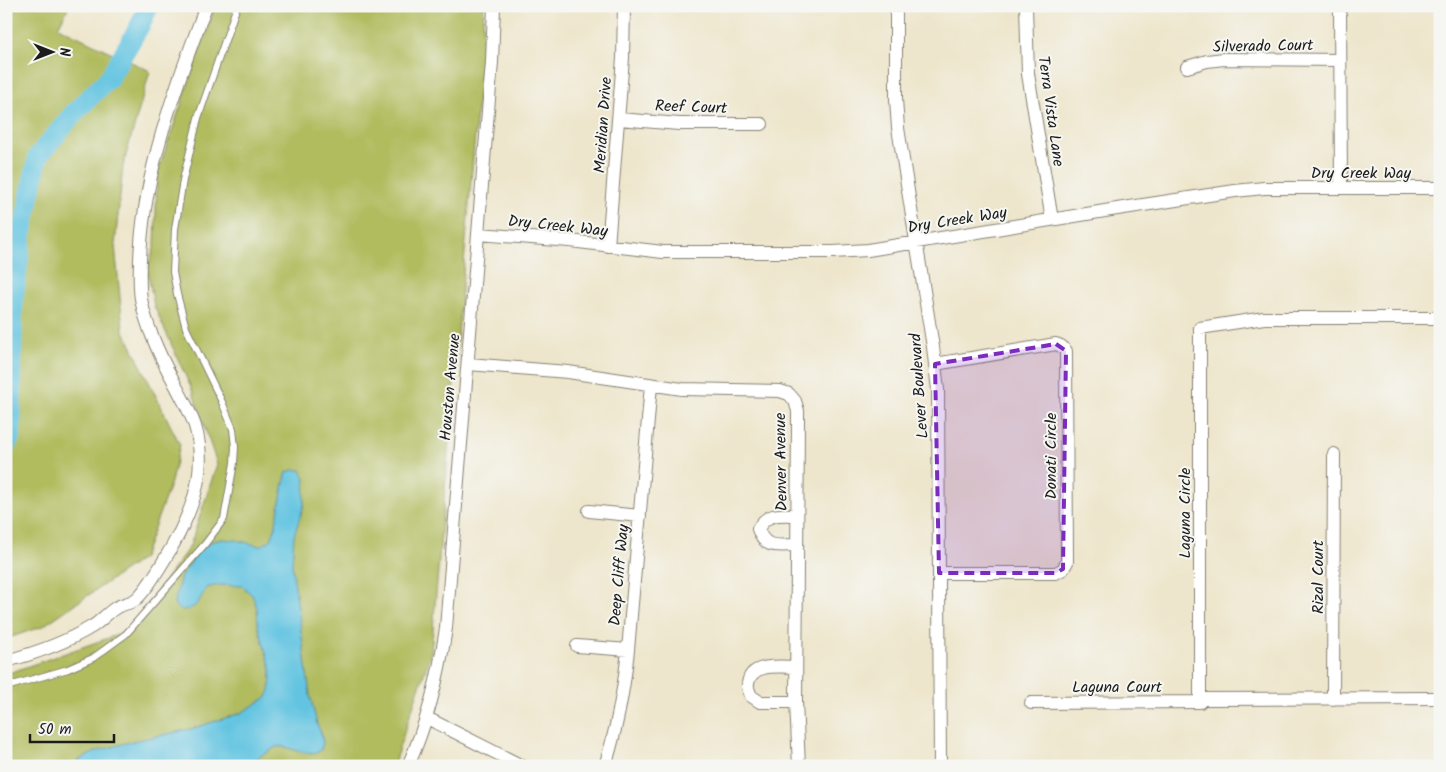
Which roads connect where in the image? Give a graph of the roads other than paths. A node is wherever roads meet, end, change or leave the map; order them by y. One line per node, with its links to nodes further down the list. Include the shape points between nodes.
1 (206, 6): 30 (street, via 164,123 153,170 146,203 140,289 146,320 195,426 200,468 194,496 177,538 154,577 135,600 117,607 72,638)
2 (237, 6): 32 (lane, via 198,118 175,229 174,272 186,328 233,429 234,463 224,519 126,634 93,658 68,669)
3 (494, 6): 15 (street, Houston Avenue)
4 (624, 6): 10 (street, Meridian Drive)
5 (896, 6): 16 (street, Lever Boulevard, via 898,128)
6 (1026, 6): 14 (street, Terra Vista Lane, via 1028,74)
7 (1340, 6): 8 (street)
8 (1340, 60): 9 (street, Silverado Court, via 1224,59); 12 (street)
9 (1187, 67)
10 (619, 119): 11 (street, Reef Court, via 679,124); 17 (street, Meridian Drive)
11 (762, 124)
12 (1341, 188): 13 (street, Dry Creek Way); 14 (street, Dry Creek Way, via 1235,191)
13 (1440, 188)
14 (1052, 220): 16 (street, Dry Creek Way)
15 (478, 234): 17 (street, Dry Creek Way); 19 (street, Houston Avenue)
16 (916, 242): 17 (street, Dry Creek Way, via 833,252 663,252); 20 (street, Lever Boulevard)
17 (608, 246)
18 (1440, 318): 34 (street, Laguna Circle, via 1264,318 1200,328)
19 (468, 364): 21 (street, Denver Avenue, via 568,372); 38 (street, Houston Avenue, via 446,628 441,664)
20 (935, 364): 27 (street, Lever Boulevard, via 939,418); 27 (street, Donati Circle, via 1056,344 1066,351 1066,562 1063,570 1056,574)
21 (651, 385): 24 (street, Denver Avenue, via 715,391 773,390 793,397 798,411); 25 (street, Deep Cliff Way)
22 (1334, 454): 35 (street, Rizal Court)
23 (589, 512): 25 (street)
24 (797, 515): 26 (street, Denver Avenue); 26 (street, via 772,515 762,521 758,529 761,538 770,545)
25 (640, 516): 29 (street, Deep Cliff Way)
26 (797, 545): 31 (street, Denver Avenue)
27 (939, 573): 43 (street, Lever Boulevard)
28 (577, 646): 29 (street)
29 (628, 650): 41 (street, Deep Cliff Way, via 616,724)
30 (6, 661)
31 (796, 667): 36 (street, Denver Avenue); 36 (street, via 760,667 747,685 750,696 760,702)
32 (6, 687)
33 (1440, 698): 35 (street)
34 (1200, 699): 35 (street); 37 (street, Laguna Court, via 1200,702)
35 (1333, 699)
36 (796, 702): 42 (street, Denver Avenue)
37 (1031, 703)
38 (427, 718): 39 (street, Houston Avenue); 40 (street)
39 (408, 766)
40 (522, 766)
41 (605, 766)
42 (799, 766)
43 (940, 766)

